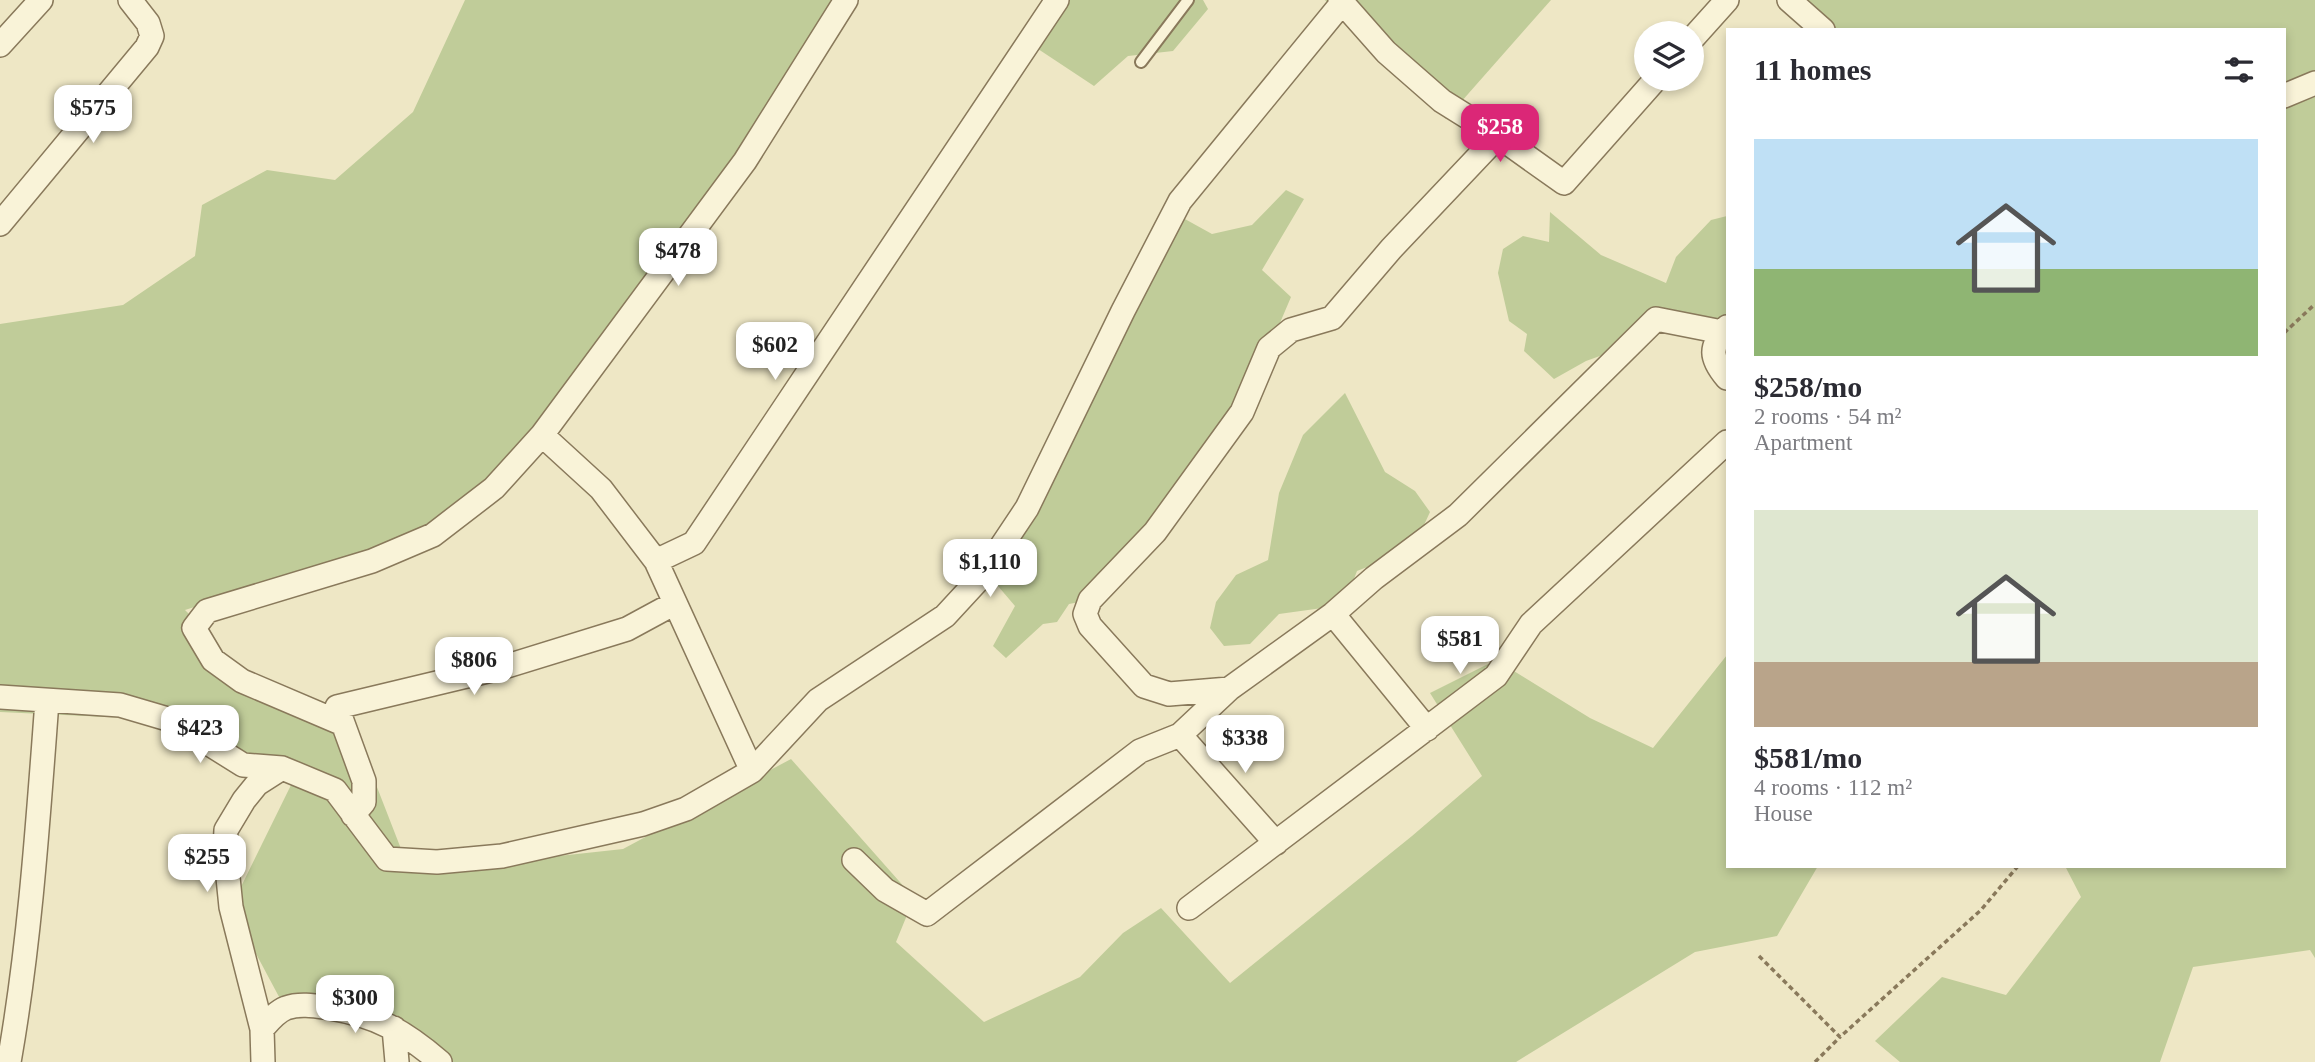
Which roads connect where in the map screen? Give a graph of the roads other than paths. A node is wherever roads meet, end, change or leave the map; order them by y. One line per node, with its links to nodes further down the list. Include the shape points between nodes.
1 (41, 0): 11 (street)
2 (130, 0): 17 (street, via 148,23 152,36 147,47)
3 (846, 0): 20 (street, via 745,161)
4 (1057, 0): 22 (street, via 694,543)
5 (1188, 0): 12 (lane)
6 (1727, 0): 9 (street)
7 (1789, 0): 10 (street)
8 (1341, 1): 16 (street, via 1386,52 1441,100); 32 (street, via 1180,201 1027,508 981,577 945,616 818,700)
9 (1704, 25)
10 (1821, 28)
11 (0, 45)
12 (1141, 62)
13 (2315, 82): 15 (street)
14 (1645, 91): 16 (street, via 1564,183)
15 (2286, 95)
16 (1498, 136): 25 (street, via 1332,318 1291,330 1269,348 1242,412 1155,533 1090,600 1085,614 1090,626 1144,686 1169,694)
17 (0, 224)
18 (1725, 329): 19 (street, via 1714,345 1714,357); 24 (street, via 1656,319 1458,515)
19 (1726, 377)
20 (542, 435): 22 (street, via 601,489); 28 (street, via 494,488 433,535 372,561 207,611 194,628 213,660 242,681)
21 (1726, 443): 29 (street, via 1531,624 1496,676)
22 (656, 561): 23 (street)
23 (675, 603): 28 (street, via 627,629 505,667 337,707); 32 (street)
24 (1333, 614): 25 (street); 29 (street)
25 (1229, 689): 30 (street)
26 (0, 697): 27 (street)
27 (47, 701): 31 (street, via 143,710 171,720 243,765); 39 (street)
28 (343, 724): 33 (street, via 365,781 364,802)
29 (1427, 729): 34 (street)
30 (1181, 735): 34 (street); 35 (street, via 1140,751 927,914 885,890)
31 (282, 768): 33 (street, via 335,790); 38 (street, via 257,784 226,830 231,907)
32 (752, 771): 33 (street, via 686,809 643,824 502,856 437,862 387,859)
33 (353, 815)
34 (1276, 843): 36 (street)
35 (854, 860)
36 (1189, 908)
37 (394, 1028): 38 (street, via 351,1012 297,1005 277,1013); 41 (street); 42 (street)
38 (262, 1029): 40 (street)
39 (9, 1062)
40 (263, 1062)
41 (397, 1062)
42 (440, 1062)

